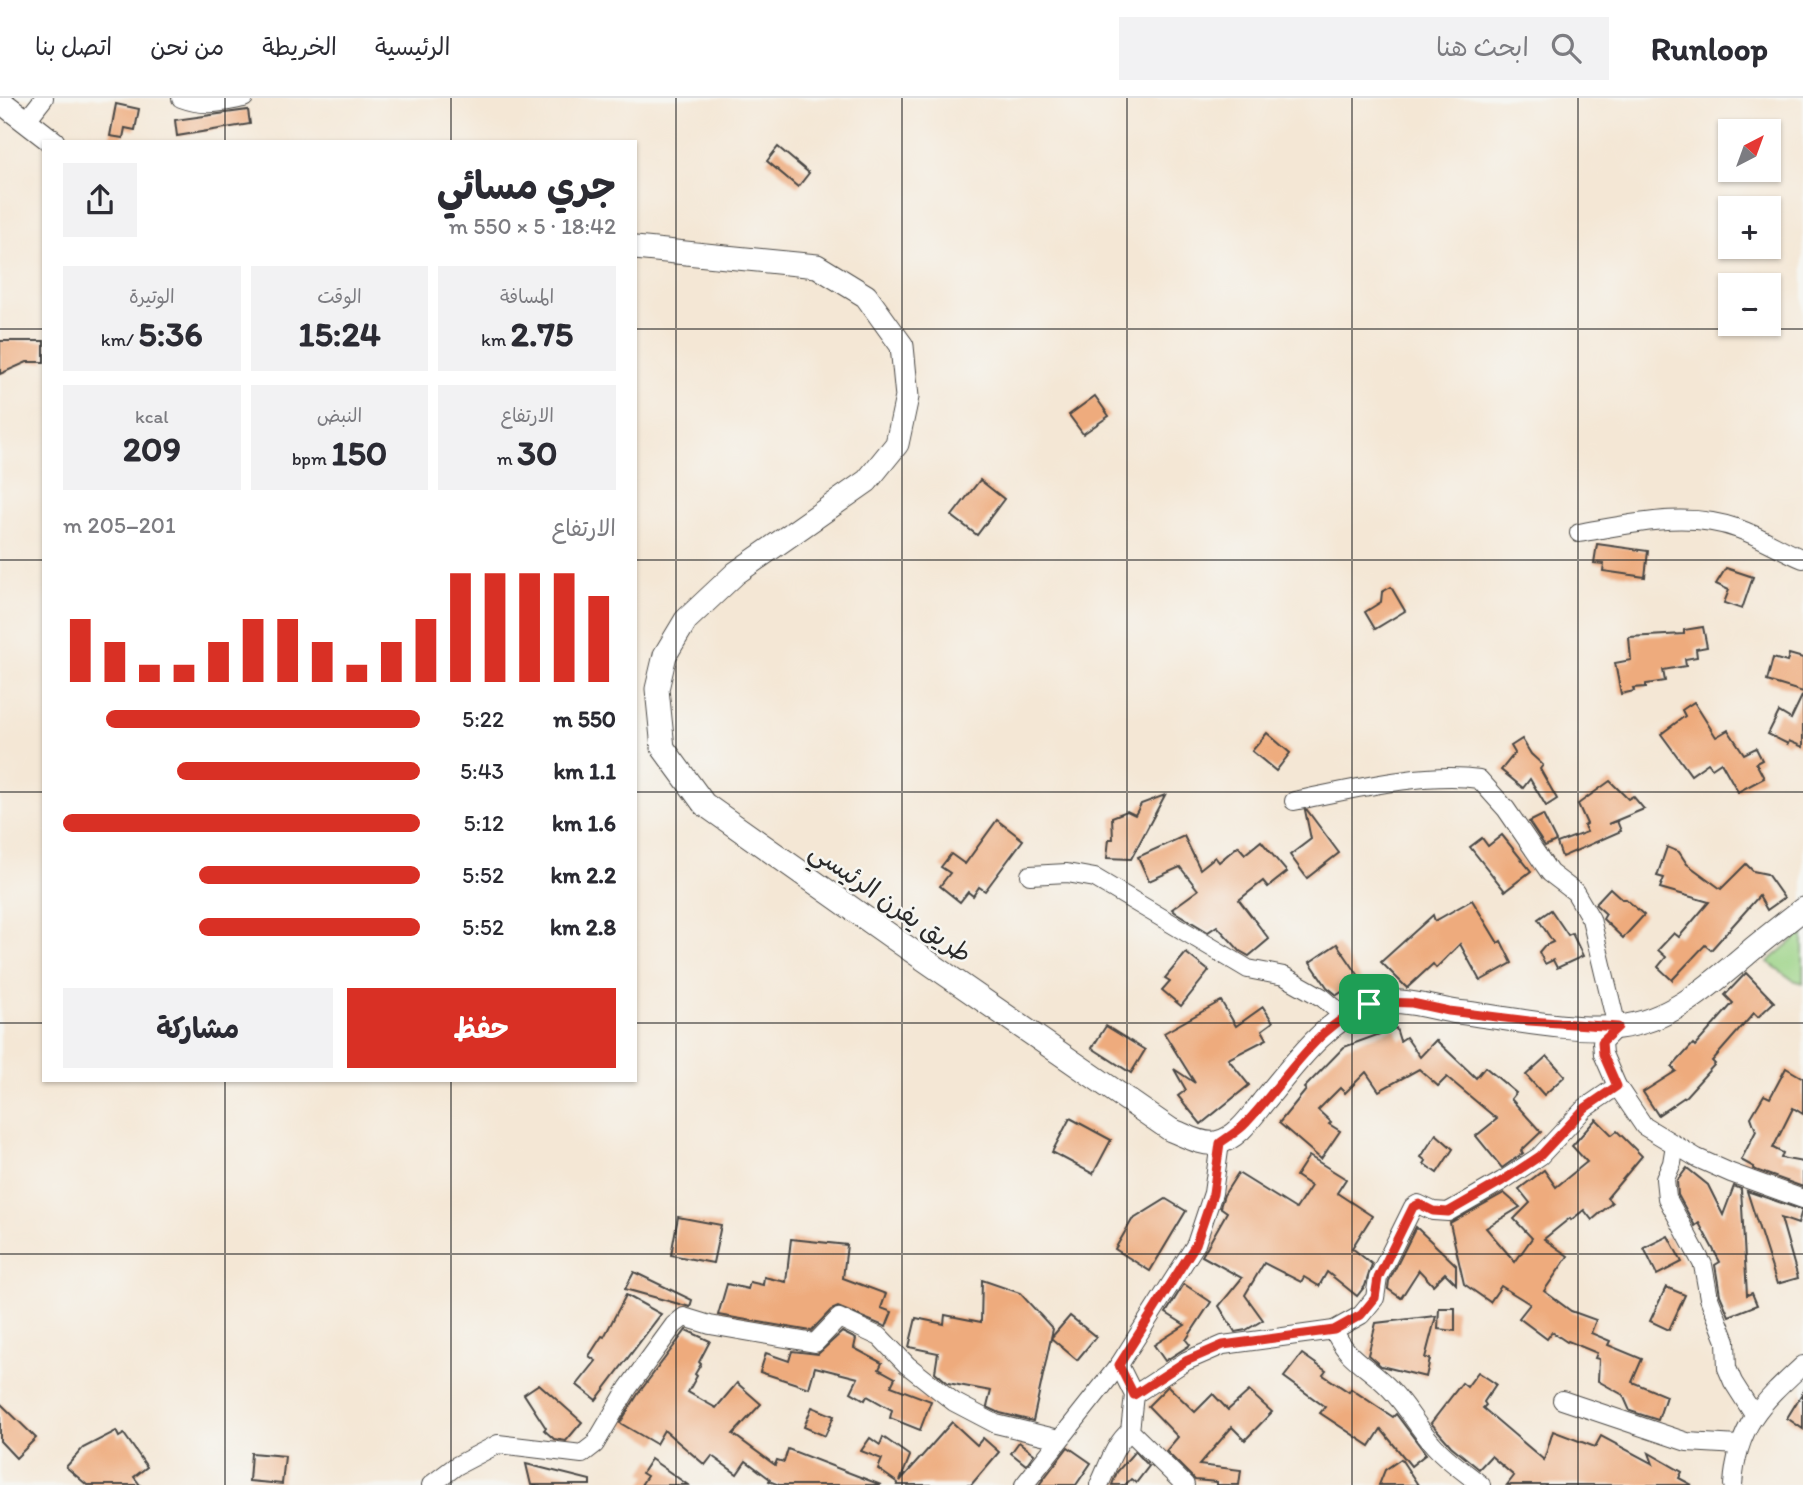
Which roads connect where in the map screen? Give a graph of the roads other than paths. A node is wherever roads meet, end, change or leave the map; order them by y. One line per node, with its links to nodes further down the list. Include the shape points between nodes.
1 (44, 98): 5 (street)
2 (180, 98): 3 (street, via 210,105)
3 (244, 98)
4 (0, 101): 5 (main road)
5 (26, 121): 6 (main road)
6 (50, 140)
7 (637, 248): 16 (main road, طريق يفرن الرئيسي, via 817,266 866,296 902,346 907,397 897,444 867,481 736,573 686,620 665,655 657,689 663,748 704,804 726,820 1171,1130 1206,1143)
8 (1579, 533): 9 (street, via 1661,519 1692,520 1738,528)
9 (1803, 559)
10 (1294, 802): 14 (street, via 1383,784 1479,779 1550,873 1575,892 1591,919)
11 (1030, 875): 13 (street, via 1095,877 1223,956 1248,969 1284,976)
12 (1803, 909): 14 (main road, via 1679,1007)
13 (1345, 1017): 14 (main road, via 1369,1004 1412,1003 1529,1021); 16 (main road, via 1307,1052 1245,1124)
14 (1618, 1027): 15 (street, via 1602,1042)
15 (1617, 1086): 17 (street, via 1644,1126); 19 (street, via 1585,1108 1540,1156 1502,1181 1448,1212 1419,1204 1413,1207 1378,1278 1375,1298 1361,1315)
16 (1220, 1143): 20 (street, via 1213,1194 1196,1244)
17 (1675, 1145): 18 (street, via 1731,1173); 24 (street, via 1665,1179 1667,1198 1703,1265 1709,1298 1726,1341 1727,1368)
18 (1803, 1199)
19 (1334, 1330): 22 (street, via 1223,1345 1186,1361); 32 (street, via 1340,1346 1402,1402 1432,1444)
20 (1119, 1365): 22 (street); 26 (street)
21 (1803, 1365): 24 (street)
22 (1134, 1395): 25 (street)
23 (1562, 1400): 27 (street, via 1687,1442)
24 (1754, 1415): 27 (street)
25 (1130, 1431): 30 (street); 31 (street)
26 (1059, 1439): 28 (street, via 996,1424 954,1402 880,1337 839,1318 815,1343 684,1317 628,1388 595,1444 582,1454 498,1444); 29 (street)
27 (1739, 1445): 33 (street)
28 (431, 1485)
29 (1024, 1485)
30 (1099, 1485)
31 (1185, 1485)
32 (1481, 1485)
33 (1733, 1485)

